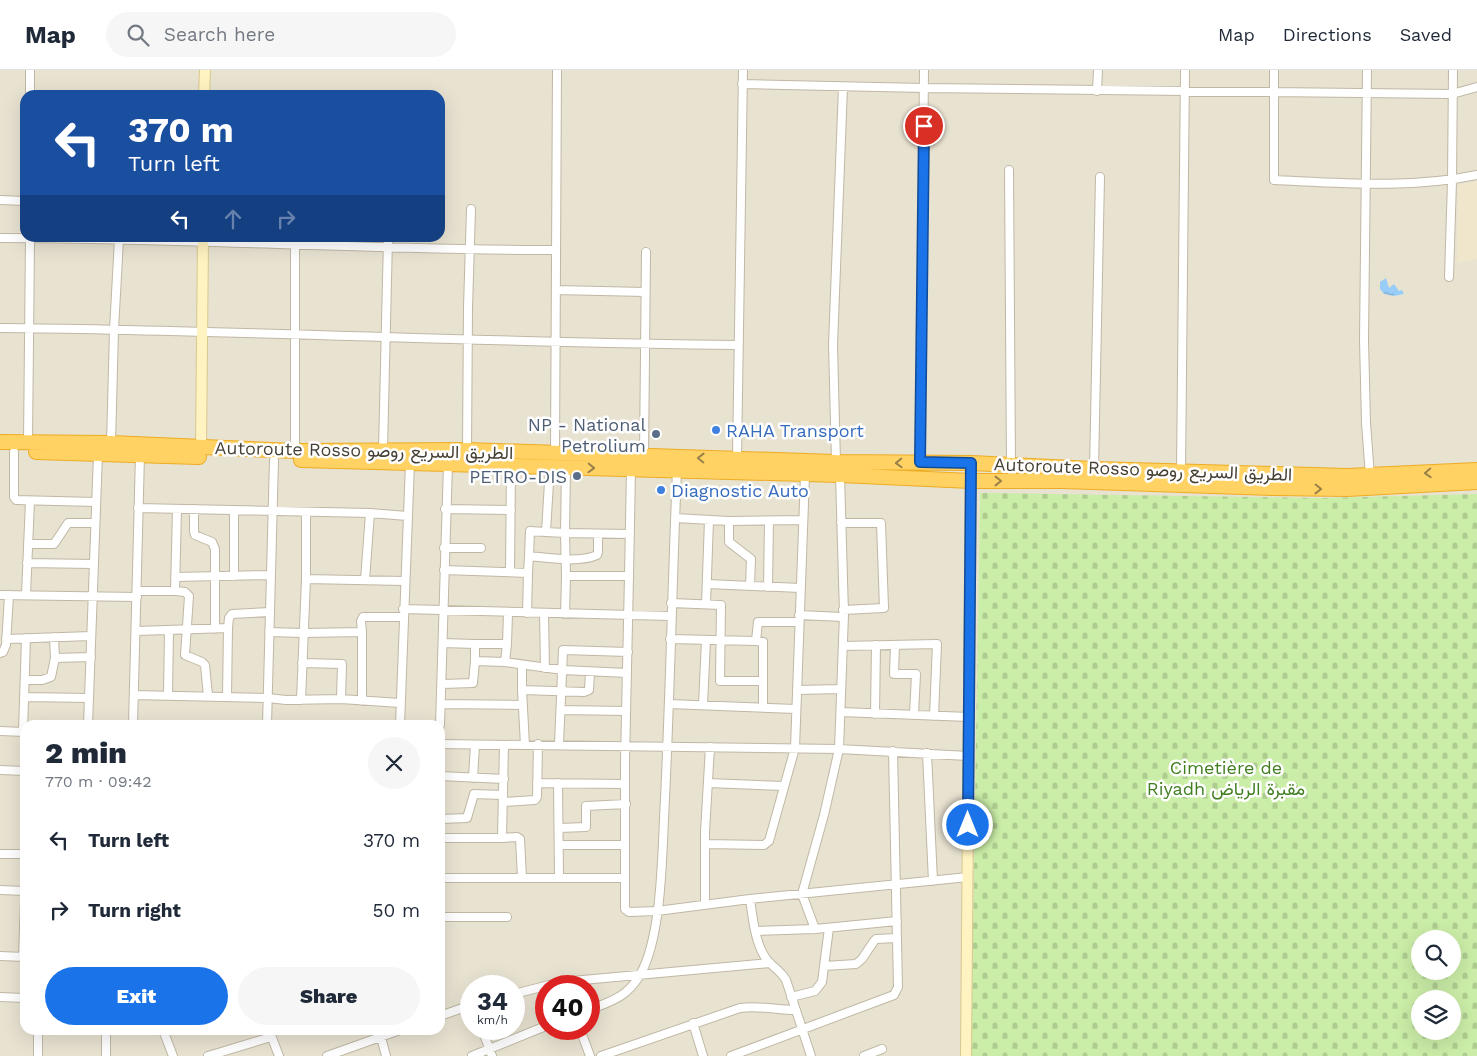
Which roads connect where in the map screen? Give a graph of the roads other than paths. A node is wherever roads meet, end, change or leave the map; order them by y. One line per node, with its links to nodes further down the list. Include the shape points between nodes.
1 (30, 70): 15 (street)
2 (205, 70): 16 (street)
3 (557, 70): 39 (street)
4 (742, 70): 11 (street)
5 (924, 70): 14 (street)
6 (1098, 70): 17 (street)
7 (1185, 70): 18 (street)
8 (1274, 70): 19 (street)
9 (1367, 70): 20 (street)
10 (1453, 70): 21 (street)
11 (742, 84): 12 (street); 53 (street)
12 (843, 87): 14 (street); 77 (street, via 834,319)
13 (1477, 87): 21 (street)
14 (924, 88): 17 (street); 69 (street)
15 (30, 90)
16 (204, 90)
17 (1097, 90): 18 (street)
18 (1185, 92): 19 (street); 81 (street)
19 (1273, 93): 20 (street); 26 (street, via 1274,180)
20 (1366, 94): 21 (street); 26 (street)
21 (1452, 94): 25 (street)
22 (1009, 170): 74 (street)
23 (1477, 175): 25 (street)
24 (1100, 177): 78 (street)
25 (1452, 180): 26 (street); 41 (street)
26 (1366, 184): 83 (street, via 1364,340)
27 (0, 200): 28 (street)
28 (20, 200)
29 (471, 208): 38 (street)
30 (0, 238): 31 (street)
31 (20, 238)
32 (30, 242): 45 (street)
33 (118, 242): 46 (street)
34 (203, 242): 47 (street)
35 (295, 242): 37 (street); 48 (street)
36 (388, 242): 37 (street)
37 (389, 247): 38 (street); 49 (street)
38 (470, 250): 39 (street); 50 (street)
39 (556, 250): 42 (street)
40 (646, 252): 43 (street)
41 (1449, 277)
42 (556, 290): 43 (street); 51 (street)
43 (645, 292): 52 (street)
44 (0, 328): 45 (street)
45 (29, 328): 46 (street); 55 (street)
46 (114, 330): 47 (street); 56 (street)
47 (202, 331): 48 (street); 57 (street)
48 (295, 334): 49 (street); 61 (street)
49 (386, 337): 50 (street); 58 (street)
50 (468, 338): 51 (street); 59 (street)
51 (556, 341): 52 (street); 68 (street)
52 (645, 344): 53 (street); 65 (street)
53 (738, 345): 66 (street)
54 (0, 442): 55 (highway, Autoroute Rosso الطريق السريع روصو)
55 (28, 443): 56 (highway, Autoroute Rosso الطريق السريع روصو)
56 (111, 443): 57 (highway, Autoroute Rosso الطريق السريع روصو)
57 (201, 448): 61 (highway, Autoroute Rosso الطريق السريع روصو)
58 (383, 450): 59 (highway, Autoroute Rosso الطريق السريع روصو); 61 (highway, Autoroute Rosso الطريق السريع روصو)
59 (467, 450): 68 (highway, Autoroute Rosso الطريق السريع روصو)
60 (0, 451): 62 (highway, Autoroute Rosso الطريق السريع روصو)
61 (295, 451)
62 (14, 452): 63 (highway, Autoroute Rosso الطريق السريع روصو); 86 (street, via 14,497)
63 (98, 454): 64 (highway, Autoroute Rosso الطريق السريع روصو); 87 (street)
64 (140, 455): 67 (highway, Autoroute Rosso الطريق السريع روصو); 88 (street)
65 (644, 456): 66 (highway, Autoroute Rosso الطريق السريع روصو, one-way to 65); 68 (highway, Autoroute Rosso الطريق السريع روصو)
66 (737, 458): 77 (highway, Autoroute Rosso الطريق السريع روصو)
67 (274, 460): 70 (highway, Autoroute Rosso الطريق السريع روصو); 94 (street)
68 (552, 460): 73 (highway, Autoroute Rosso الطريق السريع روصو); 75 (highway, Autoroute Rosso الطريق السريع روصو); 105 (street)
69 (920, 462): 71 (highway, Autoroute Rosso الطريق السريع روصو); 77 (highway, Autoroute Rosso الطريق السريع روصو, one-way to 77)
70 (410, 463): 72 (highway, Autoroute Rosso الطريق السريع روصو); 97 (street)
71 (971, 463): 74 (highway, Autoroute Rosso الطريق السريع روصو); 84 (street)
72 (448, 464): 73 (highway, Autoroute Rosso الطريق السريع روصو); 91 (street)
73 (511, 466): 93 (street)
74 (1011, 466): 78 (highway, Autoroute Rosso الطريق السريع روصو)
75 (566, 467): 76 (highway, Autoroute Rosso الطريق السريع روصو, one-way to 76); 106 (street)
76 (631, 469): 80 (highway, Autoroute Rosso الطريق السريع روصو); 108 (street)
77 (838, 469): 82 (highway, Autoroute Rosso الطريق السريع روصو); 84 (highway, Autoroute Rosso الطريق السريع روصو); 104 (street)
78 (1094, 469): 81 (highway, Autoroute Rosso الطريق السريع روصو)
79 (1477, 470): 83 (highway, Autoroute Rosso الطريق السريع روصو, one-way to 83)
80 (677, 471): 82 (highway, Autoroute Rosso الطريق السريع روصو); 98 (street)
81 (1181, 472): 83 (highway, Autoroute Rosso الطريق السريع روصو)
82 (806, 475): 100 (street)
83 (1370, 476)
84 (971, 481): 85 (highway, Autoroute Rosso الطريق السريع روصو, one-way to 85, via 1347,489); 215 (street)
85 (1477, 482)
86 (30, 501): 87 (street); 109 (street)
87 (96, 502): 103 (street)
88 (138, 508): 89 (street); 133 (street)
89 (177, 509): 90 (street); 123 (street)
90 (194, 509): 92 (street); 124 (street, via 195,535 214,544)
91 (445, 509): 93 (street); 110 (street)
92 (234, 510): 94 (street); 120 (street)
93 (511, 510): 117 (street)
94 (272, 512): 95 (street); 119 (street)
95 (306, 512): 96 (street); 125 (street)
96 (370, 514): 97 (street); 126 (street)
97 (407, 516): 127 (street)
98 (675, 518): 99 (street); 138 (street)
99 (709, 520): 102 (street); 128 (street)
100 (803, 520): 101 (street); 131 (street)
101 (769, 521): 102 (street); 130 (street)
102 (729, 522): 129 (street, via 729,542 751,559)
103 (95, 523): 109 (street, via 68,523 54,544); 115 (street)
104 (842, 523): 147 (street); 147 (street, via 881,523 884,608)
105 (546, 532): 106 (street); 112 (street, via 530,531)
106 (566, 533): 107 (street); 113 (street)
107 (598, 534): 108 (street); 113 (street, via 597,556)
108 (630, 534): 122 (street)
109 (28, 544): 114 (street)
110 (444, 548): 111 (street); 116 (street)
111 (482, 548)
112 (529, 556): 113 (street); 118 (street)
113 (566, 559): 121 (street)
114 (27, 562): 115 (street); 136 (street)
115 (94, 564): 137 (street)
116 (444, 570): 117 (street); 140 (street)
117 (510, 572): 118 (street)
118 (528, 573): 144 (street)
119 (271, 575): 120 (street); 141 (street)
120 (234, 576): 124 (street)
121 (566, 576): 122 (street); 146 (street)
122 (630, 576): 148 (street)
123 (175, 577): 124 (street); 132 (street)
124 (215, 577): 153 (street)
125 (306, 578): 126 (street); 158 (street)
126 (365, 580): 127 (street)
127 (404, 581): 142 (street)
128 (707, 584): 129 (street); 139 (street)
129 (750, 586): 130 (street)
130 (768, 587): 131 (street)
131 (800, 588): 150 (street)
132 (175, 591): 133 (street); 152 (street, via 189,596)
133 (137, 594): 137 (street); 155 (street)
134 (0, 595): 135 (street)
135 (9, 595): 136 (street); 162 (street)
136 (26, 595): 137 (street)
137 (92, 596): 159 (street)
138 (671, 603): 139 (street); 149 (street)
139 (706, 604): 165 (street, via 721,605)
140 (444, 611): 142 (street); 143 (street); 167 (street)
141 (270, 612): 151 (street, via 232,614); 156 (street)
142 (403, 613): 157 (street, via 363,617); 202 (street)
143 (508, 613): 144 (street); 169 (street)
144 (527, 613): 145 (street)
145 (544, 613): 146 (street); 181 (street)
146 (565, 614): 148 (street)
147 (843, 614): 150 (street); 172 (street)
148 (629, 615): 149 (street); 173 (street)
149 (670, 616): 163 (street)
150 (799, 619): 166 (street, via 758,622); 190 (street)
151 (228, 628): 153 (street); 195 (street)
152 (186, 629): 153 (street); 154 (street); 194 (street, via 185,655 205,665)
153 (215, 629)
154 (169, 630): 155 (street); 193 (street)
155 (136, 631): 192 (street)
156 (269, 632): 158 (street); 198 (street)
157 (362, 632): 158 (street); 201 (street)
158 (303, 633): 179 (street)
159 (91, 636): 160 (street); 175 (street)
160 (54, 637): 161 (street); 176 (street)
161 (26, 638): 162 (street); 185 (street)
162 (6, 639): 174 (street, via 5,649)
163 (670, 639): 164 (street); 204 (street)
164 (706, 640): 165 (street); 206 (street)
165 (720, 640): 166 (street); 186 (street, via 720,681)
166 (756, 641): 186 (street, via 763,642)
167 (443, 643): 168 (street); 187 (street)
168 (475, 644): 169 (street); 177 (street)
169 (507, 644): 178 (street)
170 (876, 645): 171 (street); 172 (street); 212 (street)
171 (895, 645): 213 (street, via 894,674 916,674); 214 (street, via 937,644)
172 (843, 646): 188 (street)
173 (628, 652): 182 (street, via 563,650); 184 (street)
174 (0, 653)
175 (91, 657): 176 (street); 197 (street)
176 (55, 658): 185 (street, via 52,677)
177 (475, 661): 178 (street); 187 (street, via 473,683)
178 (505, 662): 180 (street)
179 (302, 663): 199 (street); 200 (street, via 342,664)
180 (522, 664): 181 (street); 189 (street)
181 (545, 668): 182 (street)
182 (563, 670): 183 (street); 191 (street)
183 (590, 672): 184 (street); 191 (street, via 589,690)
184 (627, 673): 210 (street)
185 (25, 680): 196 (street)
186 (763, 681): 207 (street)
187 (442, 684): 203 (street)
188 (841, 689): 190 (street); 211 (street)
189 (522, 690): 191 (street); 205 (street)
190 (797, 690): 208 (street)
191 (562, 692): 209 (street)
192 (134, 695): 193 (street); 218 (street)
193 (168, 695): 194 (street)
194 (208, 696): 195 (street)
195 (227, 696): 198 (street)
196 (24, 697): 197 (street); 216 (street)
197 (89, 698): 217 (street)
198 (268, 698): 199 (street); 219 (street)
199 (301, 700): 200 (street)
200 (341, 700): 201 (street)
201 (362, 700): 202 (street)
202 (400, 702): 220 (street)
203 (441, 704): 205 (street); 221 (street)
204 (669, 704): 206 (street); 231 (street)
205 (523, 705): 225 (street)
206 (703, 705): 207 (street)
207 (763, 708): 208 (street)
208 (796, 709): 233 (street)
209 (561, 710): 210 (street); 227 (street)
210 (626, 711): 230 (street)
211 (841, 712): 212 (street); 234 (street)
212 (875, 714): 213 (street)
213 (914, 715): 214 (street)
214 (934, 716): 215 (street)
215 (969, 717): 237 (street)
216 (24, 720)
217 (88, 720)
218 (133, 720)
219 (267, 720)
220 (400, 720)
221 (440, 720)
222 (0, 731): 223 (street)
223 (20, 732)
224 (445, 744): 228 (street)
225 (524, 744): 226 (street); 229 (street)
226 (538, 744): 227 (street); 243 (street)
227 (559, 744): 230 (street)
228 (475, 745): 229 (street); 241 (street)
229 (504, 745): 242 (street)
230 (626, 746): 231 (street); 246 (street)
231 (668, 747): 232 (street); 271 (street)
232 (710, 747): 233 (street); 245 (street)
233 (795, 748): 234 (street); 247 (street)
234 (840, 749): 235 (street); 268 (street)
235 (893, 751): 236 (street); 265 (street)
236 (928, 753): 237 (street); 264 (street)
237 (968, 756): 259 (street)
238 (0, 770): 239 (street)
239 (20, 771)
240 (445, 776): 241 (street)
241 (473, 778): 242 (street)
242 (504, 778): 248 (street)
243 (537, 783): 244 (street); 248 (street, via 535,800)
244 (558, 783): 246 (street); 251 (street)
245 (708, 783): 247 (street); 254 (street)
246 (625, 784): 249 (street)
247 (784, 786): 254 (street, via 767,843)
248 (503, 798): 250 (street, via 474,794 467,818); 253 (street)
249 (626, 804): 251 (street, via 586,806 586,827); 256 (street)
250 (445, 819)
251 (558, 828): 255 (street)
252 (445, 838): 253 (street)
253 (502, 838): 261 (street, via 520,838)
254 (705, 844): 270 (street)
255 (559, 845): 256 (street); 262 (street)
256 (624, 846): 263 (street)
257 (0, 854): 258 (street)
258 (20, 854)
259 (968, 877): 264 (street); 320 (street)
260 (445, 878): 261 (street)
261 (522, 878): 262 (street)
262 (559, 878): 263 (street)
263 (624, 878): 271 (street, via 625,909 629,912)
264 (933, 880): 265 (street)
265 (896, 884): 268 (street); 274 (street)
266 (0, 890): 267 (street)
267 (20, 890)
268 (802, 894): 269 (street); 276 (street)
269 (750, 900): 270 (street); 277 (street)
270 (705, 905): 271 (street)
271 (657, 911): 283 (street, via 648,957)
272 (445, 917): 273 (street)
273 (507, 917)
274 (897, 921): 275 (street); 278 (street)
275 (828, 928): 276 (street); 282 (street)
276 (815, 929): 277 (street)
277 (756, 931): 281 (street)
278 (897, 938): 282 (street, via 876,939 856,964); 293 (street, via 898,987 894,995)
279 (0, 956): 280 (street)
280 (20, 957)
281 (770, 963): 283 (street); 286 (street, via 783,974)
282 (824, 966): 286 (street, via 822,982 815,991)
283 (640, 975): 284 (street); 288 (street, via 624,995)
284 (600, 980)
285 (0, 997): 287 (street)
286 (792, 997): 290 (street)
287 (20, 998)
288 (600, 1006)
289 (460, 1009): 291 (street)
290 (796, 1010): 292 (street, via 751,1006); 293 (street)
291 (445, 1014)
292 (692, 1023): 315 (street); 316 (street)
293 (802, 1029): 317 (street); 318 (street)
294 (535, 1031): 305 (street)
295 (38, 1035): 306 (street)
296 (106, 1035): 307 (street)
297 (165, 1035): 308 (street)
298 (267, 1035): 309 (street)
299 (270, 1035): 310 (street)
300 (376, 1035): 311 (street)
301 (381, 1035): 312 (street)
302 (486, 1040): 305 (street)
303 (584, 1040): 314 (street)
304 (882, 1050): 319 (street)
305 (490, 1052): 313 (street)
306 (38, 1056)
307 (106, 1056)
308 (173, 1056)
309 (208, 1056)
310 (280, 1056)
311 (327, 1056)
312 (386, 1056)
313 (472, 1056)
314 (590, 1056)
315 (601, 1056)
316 (703, 1056)
317 (731, 1056)
318 (811, 1056)
319 (864, 1056)
320 (966, 1056)

